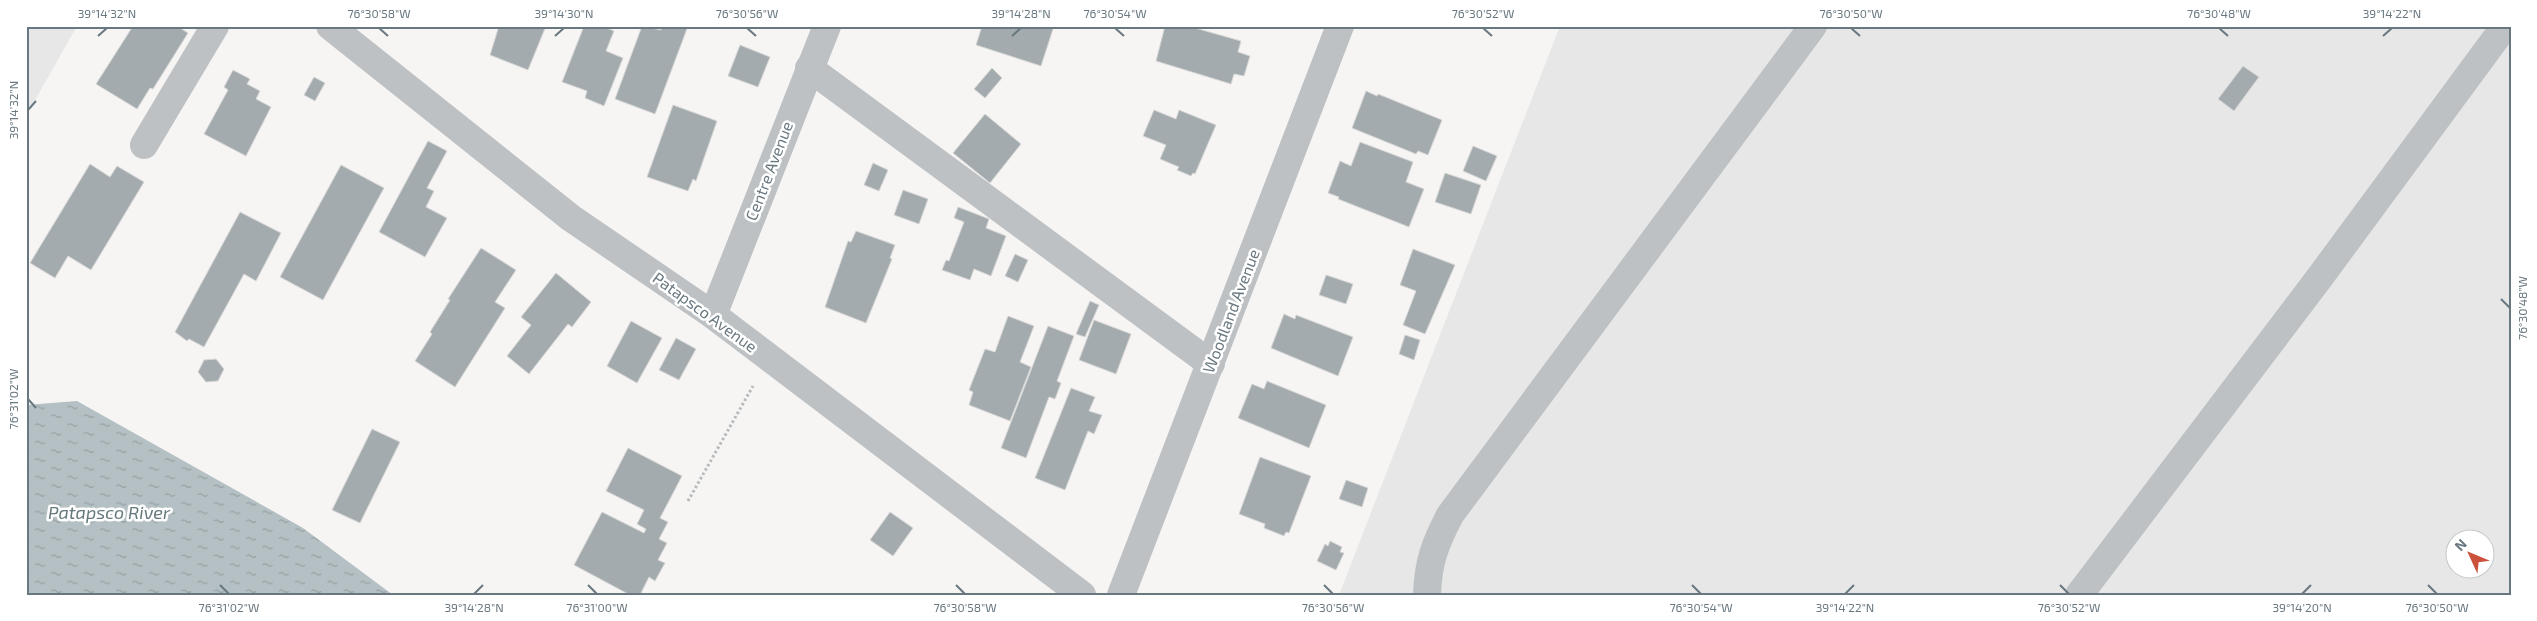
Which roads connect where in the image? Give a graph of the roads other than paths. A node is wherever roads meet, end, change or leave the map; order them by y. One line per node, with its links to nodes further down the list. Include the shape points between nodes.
1 (215, 26): 8 (street)
2 (330, 26): 9 (street, Patapsco Avenue, via 571,218)
3 (827, 26): 7 (street, Centre Avenue)
4 (1340, 26): 10 (street, Woodland Avenue)
5 (1814, 26): 13 (street, via 1450,515 1434,546 1428,573)
6 (2505, 26): 14 (street)
7 (809, 68): 9 (street, Centre Avenue); 10 (street)
8 (144, 145)
9 (713, 315): 11 (street, Patapsco Avenue)
10 (1211, 364): 12 (street, Woodland Avenue)
11 (1082, 595)
12 (1121, 595)
13 (1428, 595)
14 (2079, 595)

